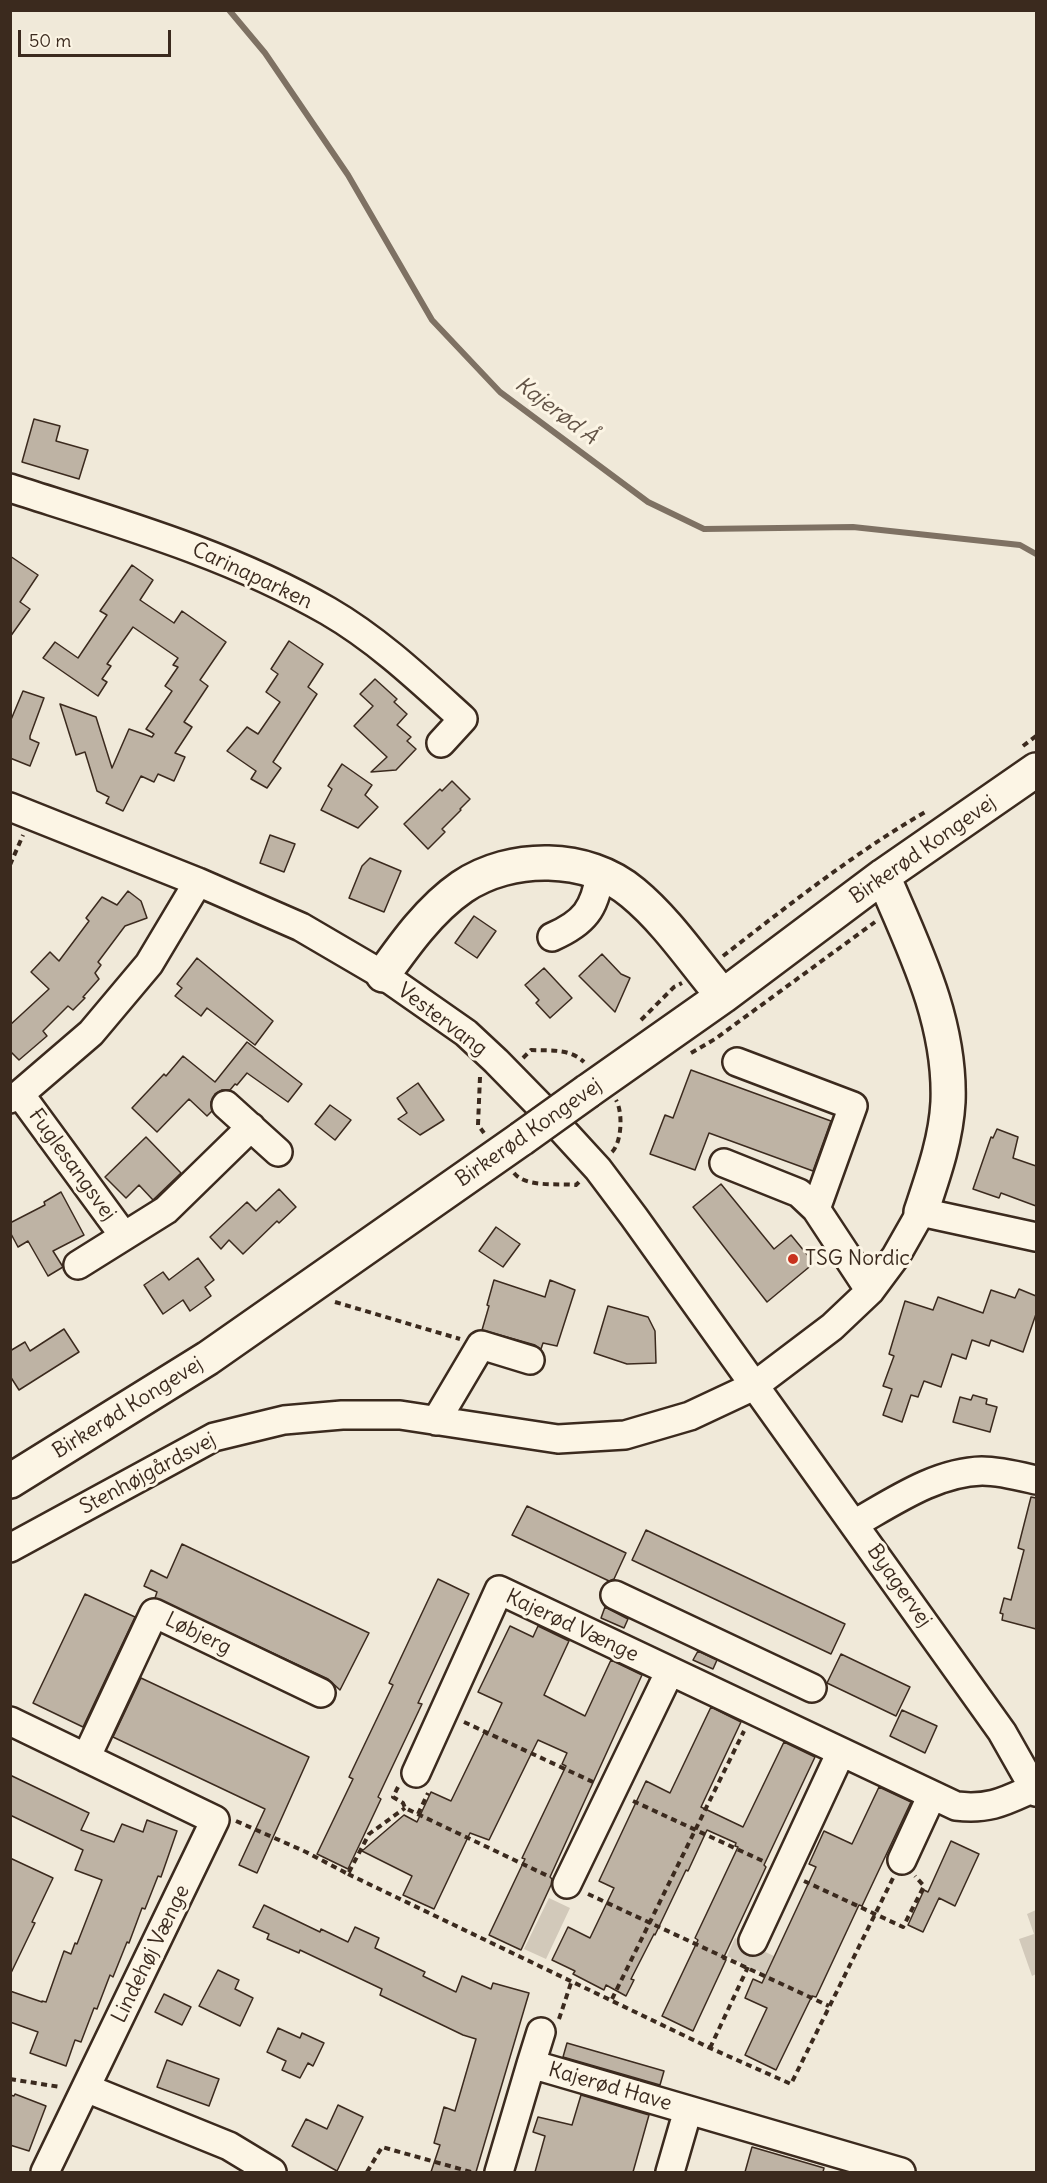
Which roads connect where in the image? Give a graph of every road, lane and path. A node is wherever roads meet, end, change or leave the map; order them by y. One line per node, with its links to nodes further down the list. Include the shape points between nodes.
1 (10, 488): 3 (street, Carinaparken, via 199,549 330,612 399,661 463,719)
2 (1036, 736): 4 (path)
3 (441, 744)
4 (1027, 760): 9 (main road, Birkerød Kongevej)
5 (933, 807): 13 (path, via 884,836 810,889)
6 (21, 811): 7 (path); 10 (street, Vestervang)
7 (10, 865)
8 (600, 874): 11 (street, via 597,895 587,914 572,928); 12 (main road, via 566,864 530,863 495,871 462,887 435,910); 13 (main road, via 632,892 658,916)
9 (883, 876): 13 (main road, Birkerød Kongevej); 30 (main road, via 926,976 945,1044 948,1102 940,1155)
10 (198, 882): 12 (street, Vestervang, via 301,927); 20 (street, Fuglesangsvej, via 149,964 91,1033)
11 (552, 936)
12 (383, 975): 38 (street, Vestervang, via 466,1034 598,1169)
13 (713, 984): 14 (path, via 674,987); 19 (main road, Birkerød Kongevej)
14 (633, 1027)
15 (531, 1050): 19 (path, via 568,1051 577,1055)
16 (593, 1057): 19 (path)
17 (737, 1062): 29 (street, via 853,1106)
18 (480, 1077): 23 (path, via 478,1125)
19 (591, 1080): 24 (path, via 620,1107); 34 (main road, Birkerød Kongevej, bridge, via 521,1139)
20 (15, 1096): 31 (street, Fuglesangsvej)
21 (226, 1105): 22 (street)
22 (251, 1127): 25 (street); 31 (street, Fuglesangsvej, via 166,1210)
23 (486, 1136)
24 (618, 1146)
25 (278, 1152)
26 (724, 1163): 29 (street, via 799,1192)
27 (513, 1172): 28 (path, via 526,1181)
28 (576, 1185)
29 (816, 1209): 35 (street)
30 (921, 1212): 32 (street); 35 (street, Stenhøjgårdsvej)
31 (124, 1236): 33 (street, Fuglesangsvej)
32 (1036, 1237)
33 (78, 1265)
34 (312, 1285): 36 (path, via 337,1303); 41 (main road, Birkerød Kongevej, via 208,1358)
35 (870, 1291): 38 (street, Stenhøjgårdsvej, via 832,1327)
36 (481, 1345): 37 (street); 39 (street)
37 (530, 1360)
38 (754, 1386): 39 (street, Stenhøjgårdsvej, via 690,1416 625,1435 558,1439); 42 (street, Byagervej)
39 (436, 1421): 43 (street, Stenhøjgårdsvej, via 400,1415 342,1415 284,1420 214,1437)
40 (1036, 1480): 42 (street, via 982,1471 955,1475 916,1489)
41 (10, 1481)
42 (854, 1524): 56 (street, Byagervej, via 1002,1732)
43 (10, 1548)
44 (615, 1595): 45 (street)
45 (747, 1658): 47 (street); 49 (street)
46 (670, 1671): 49 (street, Kajerød Vænge); 51 (street, Kajerød Vænge, via 499,1590); 57 (street)
47 (812, 1688)
48 (321, 1693): 54 (street, Løbjerg, via 154,1613)
49 (728, 1698): 50 (street, Kajerød Vænge)
50 (754, 1712): 53 (street, Kajerød Vænge); 60 (path)
51 (444, 1713): 55 (street, Kajerød Vænge); 57 (path)
52 (10, 1721): 54 (street)
53 (841, 1752): 58 (street, Kajerød Vænge); 62 (street)
54 (86, 1758): 59 (street)
55 (416, 1773)
56 (1035, 1790): 58 (street, Kajerød Vænge, via 975,1808 956,1806)
57 (613, 1791): 60 (path); 64 (street)
58 (932, 1795): 61 (street)
59 (215, 1820): 63 (path, via 230,1818); 76 (street, Lindehøj Vænge)
60 (694, 1829): 62 (path); 66 (path)
61 (902, 1860): 65 (path); 65 (path, via 924,1886 903,1928)
62 (785, 1872): 65 (path); 67 (street)
63 (348, 1874): 64 (path, via 369,1834 405,1808); 69 (path)
64 (567, 1884): 66 (path)
65 (875, 1914): 71 (path)
66 (648, 1922): 68 (path); 70 (path)
67 (753, 1941): 68 (path)
68 (748, 1968): 71 (path); 73 (path)
69 (572, 1980): 70 (path); 72 (path, via 558,2020)
70 (612, 2000): 73 (path)
71 (829, 2006): 73 (path, via 791,2084)
72 (541, 2032): 74 (street, Kajerød Have)
73 (710, 2048)
74 (531, 2064): 77 (street, Kajerød Have); 83 (street, Kajerød Have)
75 (10, 2079): 76 (path)
76 (86, 2088): 79 (street, Lindehøj Vænge); 80 (street, via 229,2146)
77 (688, 2110): 78 (street, Kajerød Have); 84 (street, Kajerød Have)
78 (859, 2167): 85 (street, Kajerød Have)
79 (45, 2172)
80 (268, 2172)
81 (367, 2172): 82 (path, via 382,2147)
82 (471, 2172)
83 (499, 2172)
84 (670, 2172)
85 (902, 2172)

